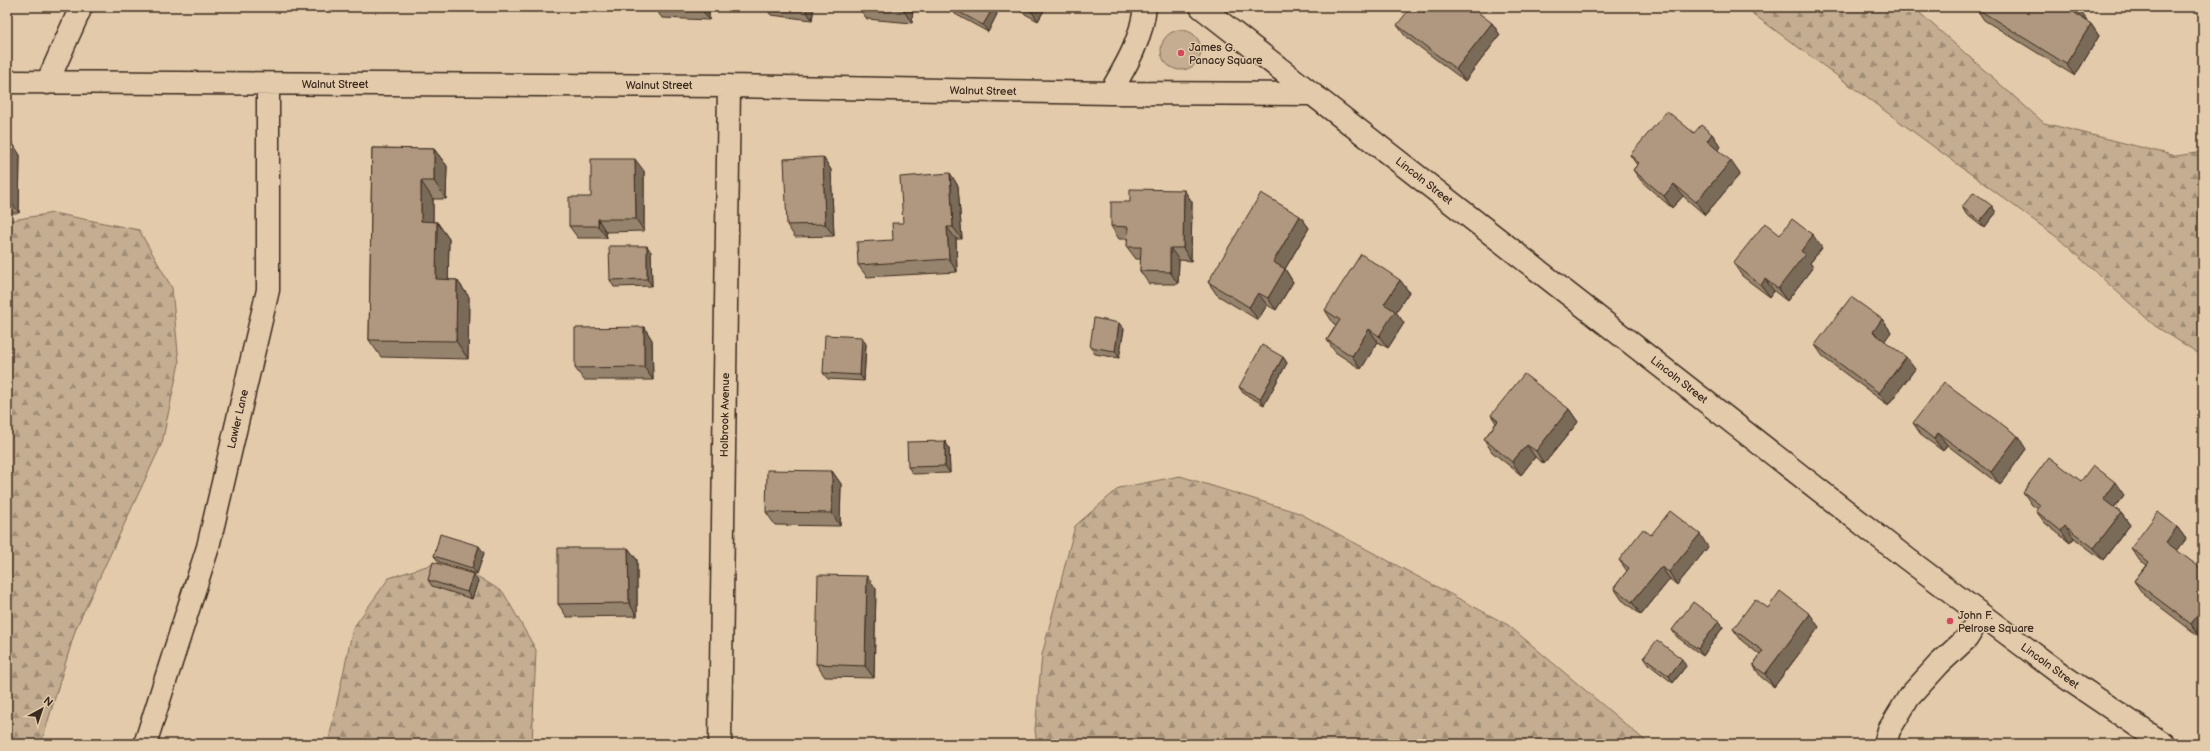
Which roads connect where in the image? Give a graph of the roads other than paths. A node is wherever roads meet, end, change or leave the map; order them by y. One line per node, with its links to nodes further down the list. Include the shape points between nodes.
1 (81, 7): 5 (street)
2 (1145, 7): 8 (street, via 1135,49)
3 (1201, 7): 9 (street, Lincoln Street)
4 (7, 82): 5 (street, Walnut Street)
5 (47, 83): 6 (street, Walnut Street)
6 (268, 84): 7 (street, Walnut Street); 11 (street, Lawler Lane, via 268,290 208,547)
7 (729, 86): 8 (street, Walnut Street); 12 (street, Holbrook Avenue)
8 (1110, 93): 9 (street, Walnut Street)
9 (1311, 94): 10 (street, Lincoln Street)
10 (1981, 615): 13 (street, via 1967,638 1909,698 1889,730); 14 (street, Lincoln Street, via 2062,675)
11 (145, 744)
12 (720, 744)
13 (1885, 744)
14 (2164, 744)

